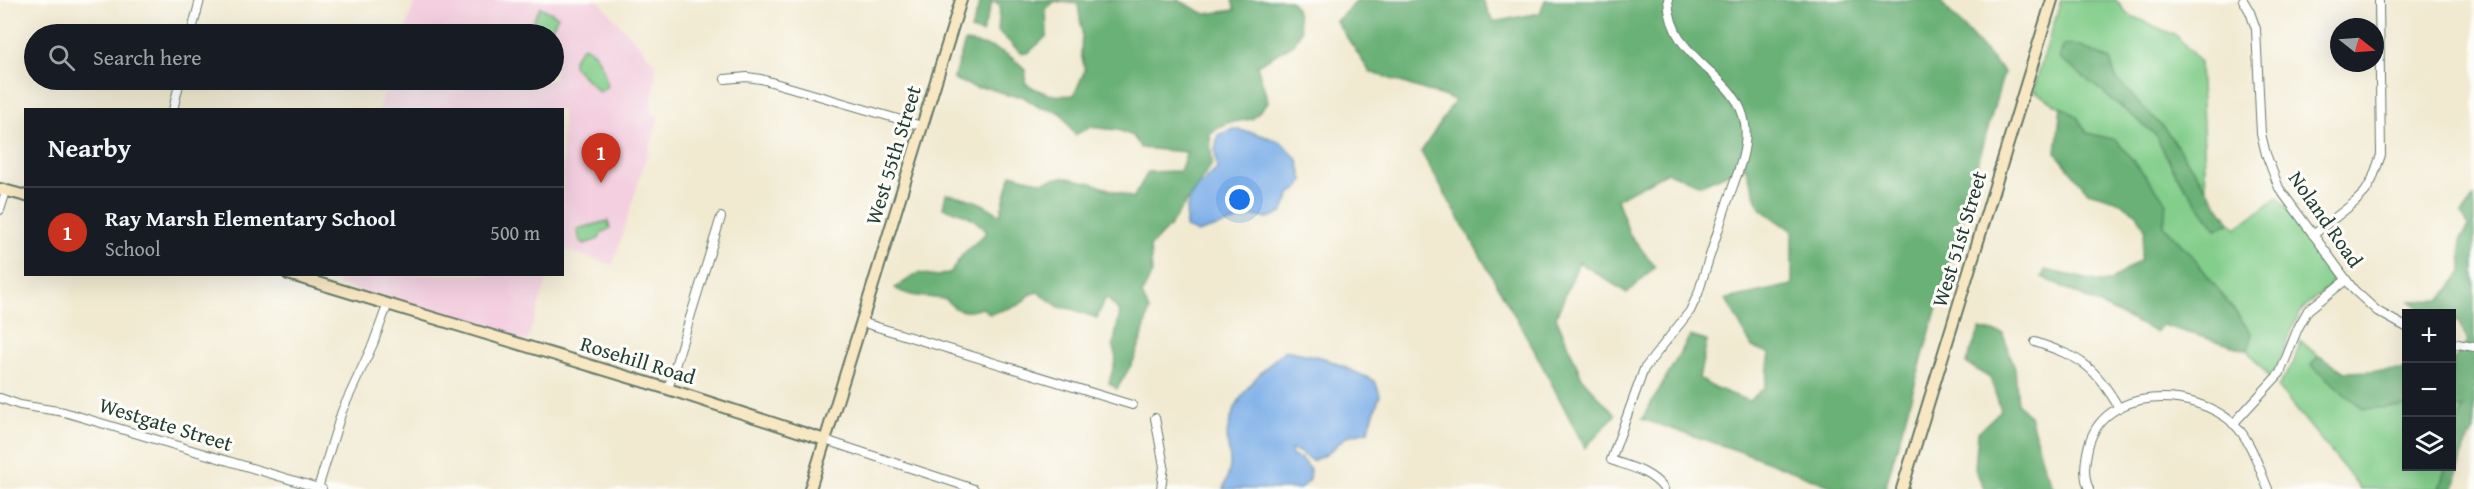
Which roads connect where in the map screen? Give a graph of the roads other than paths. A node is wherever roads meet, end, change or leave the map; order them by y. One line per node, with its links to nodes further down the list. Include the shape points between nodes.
1 (200, 0): 7 (street)
2 (961, 0): 11 (street, West 55th Street)
3 (1668, 0): 38 (street, via 1668,14 1682,44 1741,109 1745,147 1698,294 1690,311 1644,369 1611,460 1645,472)
4 (2052, 0): 39 (street, West 51st Street)
5 (2242, 0): 16 (street, Noland Road, via 2250,12 2258,42 2259,114 2266,154 2279,188)
6 (2379, 0): 16 (street, via 2381,155 2365,192)
7 (194, 24)
8 (725, 79): 11 (street, via 761,79)
9 (178, 90): 10 (street)
10 (173, 108)
11 (922, 126): 22 (street, West 55th Street)
12 (3, 190): 13 (street); 14 (street)
13 (24, 195)
14 (0, 210)
15 (721, 217): 27 (street)
16 (2313, 235): 19 (street, Noland Road)
17 (294, 276): 20 (street, Rosehill Road)
18 (326, 276): 20 (street)
19 (2346, 280): 23 (street, Noland Road, via 2377,311); 32 (street, via 2308,310 2280,373)
20 (324, 286): 21 (street, Rosehill Road)
21 (387, 306): 27 (street, Rosehill Road); 34 (street, via 342,411)
22 (861, 322): 29 (street); 33 (street, West 55th Street)
23 (2402, 325)
24 (2035, 342): 30 (street, via 2087,364)
25 (2456, 343): 26 (street)
26 (2474, 347)
27 (668, 389): 33 (street, Rosehill Road)
28 (0, 398): 34 (street, Westgate Street, via 64,412)
29 (1132, 405)
30 (2119, 408): 32 (street, via 2137,400 2174,399 2207,407); 40 (street, via 2104,419 2089,443 2085,473)
31 (1155, 418): 37 (street, via 1164,466)
32 (2234, 424): 41 (street, via 2248,443)
33 (825, 440): 35 (street, West 55th Street); 36 (street, Rosehill Road)
34 (320, 488)
35 (810, 489)
36 (974, 489)
37 (1161, 489)
38 (1664, 489)
39 (1902, 489)
40 (2089, 489)
41 (2268, 489)

